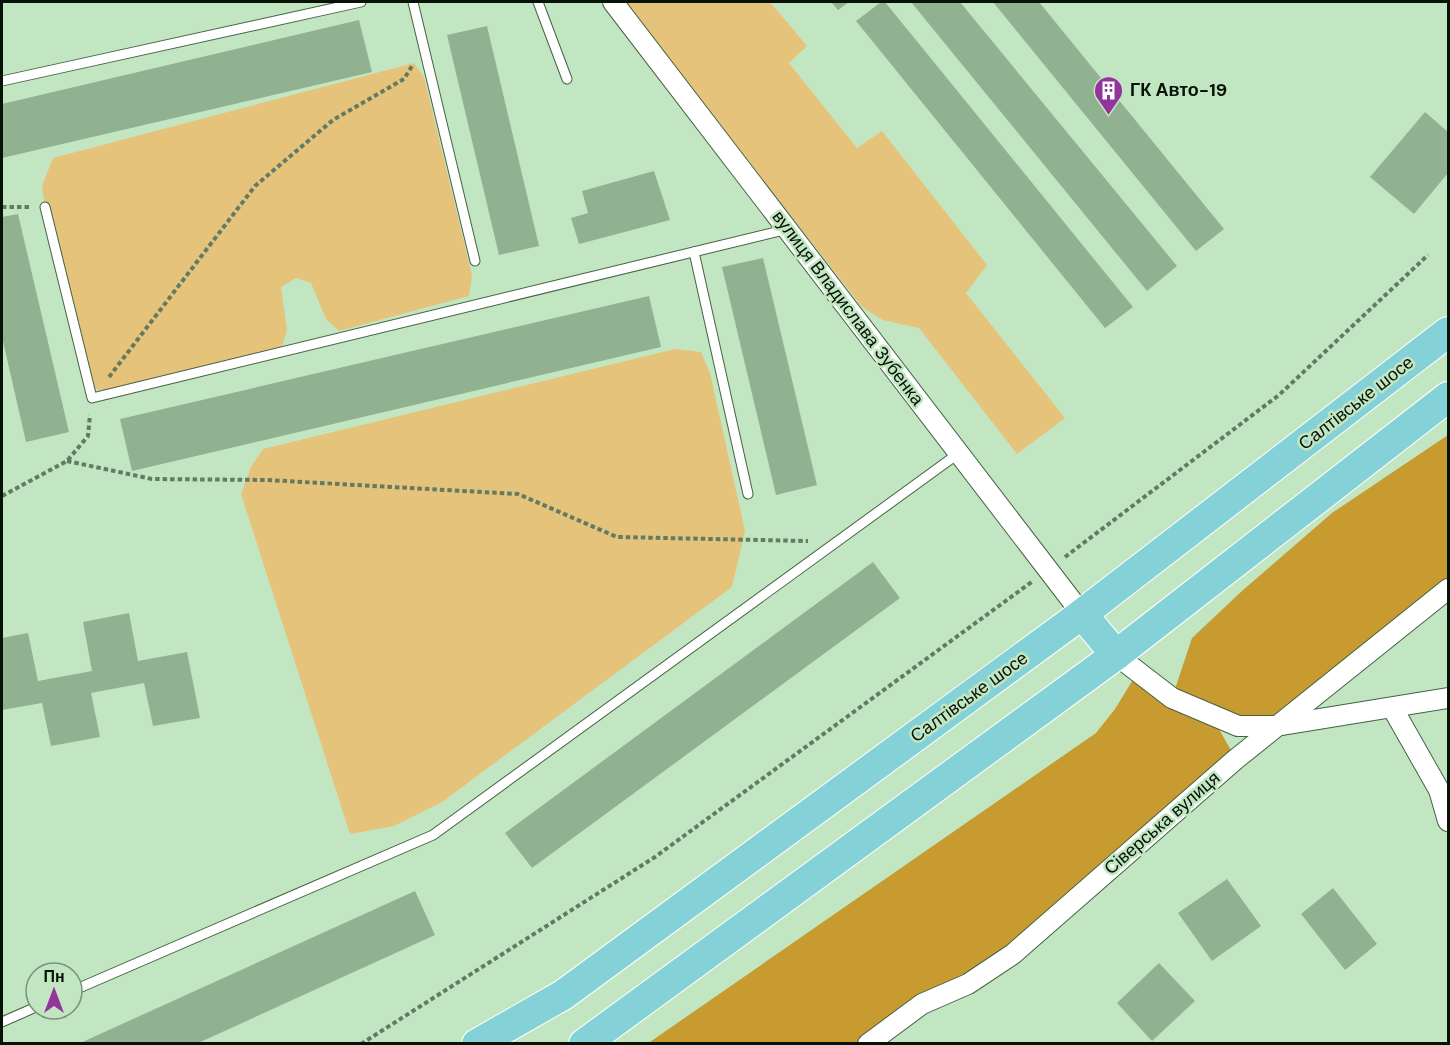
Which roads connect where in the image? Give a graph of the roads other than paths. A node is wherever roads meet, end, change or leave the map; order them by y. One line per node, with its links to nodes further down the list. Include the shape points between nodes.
1 (361, 2): 6 (lane)
2 (413, 2): 10 (lane)
3 (538, 2): 5 (lane)
4 (613, 2): 8 (street, вулиця Владислава Зубенка)
5 (567, 79)
6 (2, 81)
7 (45, 207): 9 (lane, via 92,398)
8 (788, 230): 9 (lane); 13 (street, вулиця Владислава Зубенка)
9 (694, 252): 14 (lane)
10 (475, 261)
11 (1449, 332): 16 (main road, Салтівське шосе)
12 (1449, 397): 17 (main road)
13 (959, 453): 16 (street, вулиця Владислава Зубенка); 22 (lane, via 433,835)
14 (748, 494)
15 (1449, 589): 20 (street, Сіверська вулиця)
16 (1082, 614): 17 (main road); 25 (main road, Салтівське шосе, via 563,995)
17 (1116, 656): 20 (street, via 1172,698 1201,712 1238,726); 26 (main road)
18 (1449, 698): 19 (street)
19 (1393, 709): 20 (street); 21 (street, via 1439,790)
20 (1276, 726): 27 (street, Сіверська вулиця, via 1013,954 968,984 922,1004)
21 (1449, 821)
22 (84, 986)
23 (24, 1012): 24 (lane)
24 (2, 1022)
25 (477, 1044)
26 (584, 1044)
27 (868, 1044)

